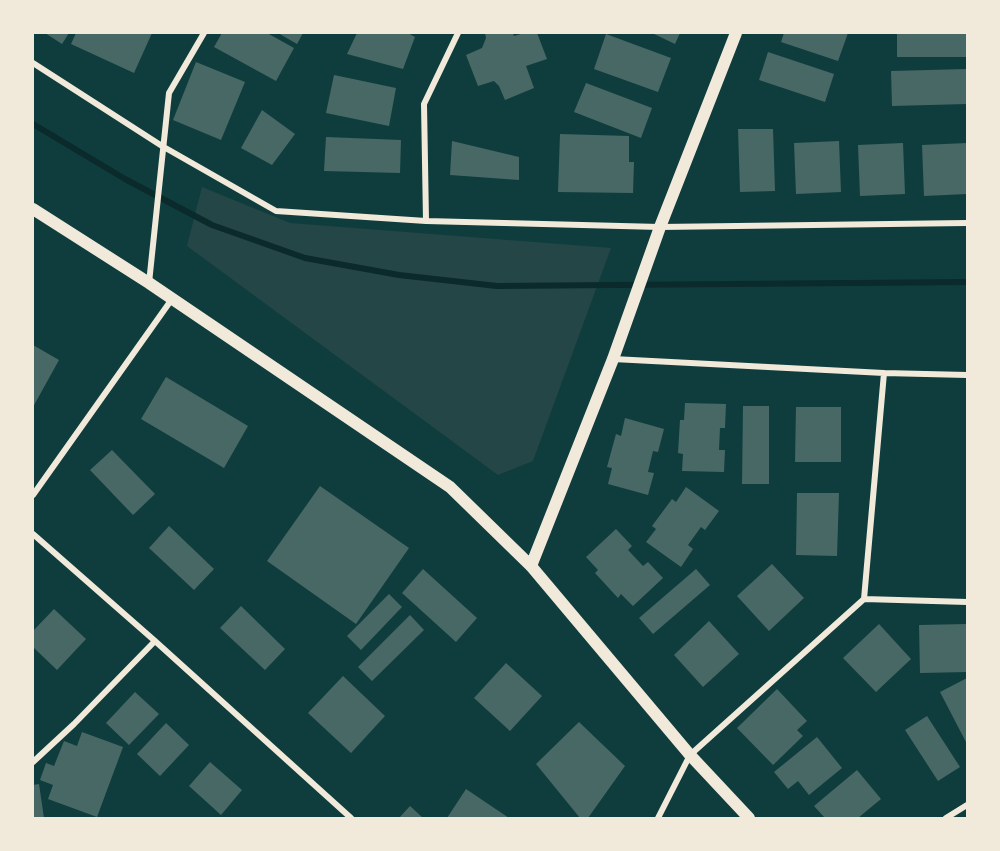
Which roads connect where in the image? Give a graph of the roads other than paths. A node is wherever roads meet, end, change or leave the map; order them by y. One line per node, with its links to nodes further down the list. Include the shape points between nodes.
1 (204, 33): 5 (street, via 169,93)
2 (458, 33): 7 (street, via 424,104)
3 (735, 33): 9 (main road)
4 (33, 63): 5 (street)
5 (162, 146): 7 (street, via 276,211); 10 (street)
6 (33, 209): 10 (main road)
7 (426, 221): 9 (street)
8 (967, 223): 9 (street)
9 (660, 228): 12 (main road)
10 (149, 283): 11 (main road)
11 (172, 299): 15 (street); 17 (main road, via 450,487)
12 (613, 359): 13 (street); 17 (main road)
13 (884, 373): 14 (street); 18 (street)
14 (967, 375)
15 (33, 495)
16 (33, 534): 20 (street)
17 (531, 566): 21 (main road)
18 (864, 599): 19 (street); 21 (street)
19 (967, 602)
20 (155, 641): 22 (street); 24 (street)
21 (690, 755): 25 (street); 26 (main road)
22 (33, 762)
23 (967, 806): 27 (street)
24 (346, 816)
25 (658, 818)
26 (749, 818)
27 (946, 818)

